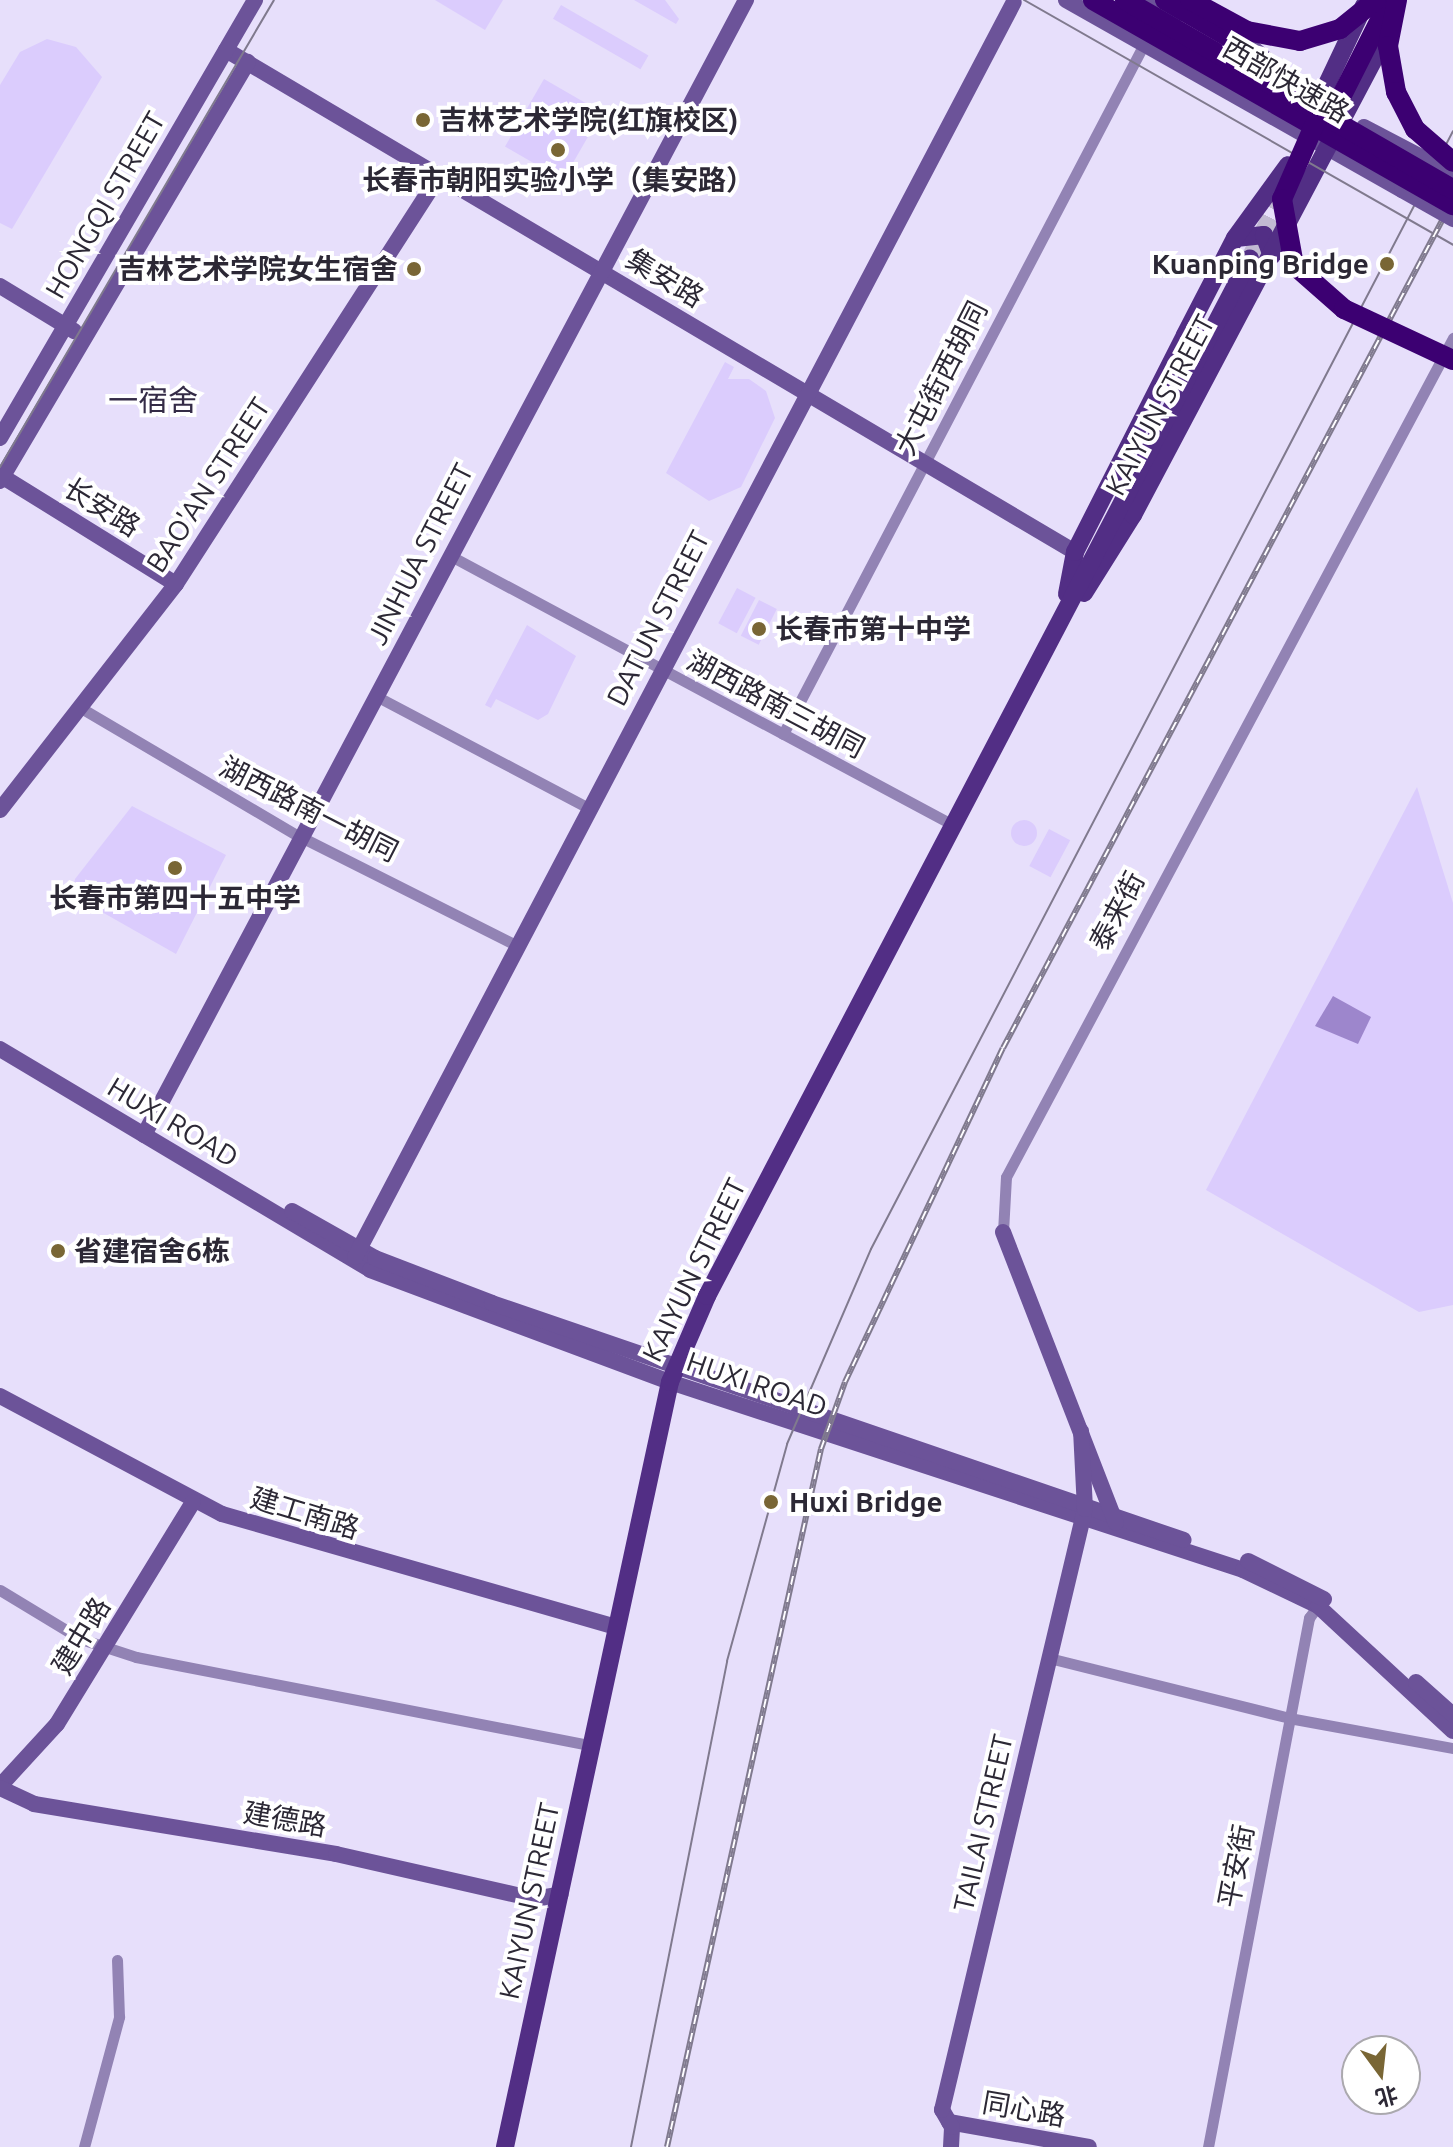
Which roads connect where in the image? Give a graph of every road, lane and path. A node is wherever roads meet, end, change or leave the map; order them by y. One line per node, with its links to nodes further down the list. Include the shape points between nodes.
1 (242, 0): 34 (street, HONGQI STREET)
2 (255, 0): 18 (street, HONGQI STREET)
3 (746, 0): 32 (street, JINHUA STREET)
4 (1066, 0): 17 (street)
5 (1093, 0): 28 (highway, 西部快速路, bridge)
6 (1125, 0): 28 (highway, 西部快速路, bridge)
7 (1148, 0): 19 (street)
8 (1165, 0): 19 (highway, via 1232,39)
9 (1180, 0): 21 (street, via 1246,39)
10 (1190, 0): 12 (highway, bridge, via 1247,31 1300,41 1340,29)
11 (1366, 0): 21 (main road, KAIYUN STREET)
12 (1378, 0): 38 (highway, bridge, via 1291,168 1281,211 1284,241 1294,265 1325,296)
13 (1390, 0): 37 (highway, bridge, via 1304,169 1292,227 1304,260 1331,286)
14 (1397, 0): 25 (highway, bridge, via 1388,46 1396,92 1415,129)
15 (1406, 0): 22 (main road, KAIYUN STREET)
16 (1014, 2): 39 (street, DATUN STREET)
17 (1144, 44): 23 (street); 42 (street, 大屯街西胡同)
18 (226, 50): 20 (street, 集安路); 34 (street, HONGQI STREET)
19 (1249, 61): 21 (street)
20 (248, 62): 26 (street, 集安路); 35 (street)
21 (1318, 103): 22 (street); 23 (main road, KAIYUN STREET)
22 (1343, 116): 24 (main road, KAIYUN STREET); 27 (street, bridge)
23 (1302, 136): 24 (street); 29 (main road, KAIYUN STREET, via 1271,197)
24 (1325, 148): 28 (street, bridge, via 1402,190); 30 (main road, KAIYUN STREET)
25 (1453, 162)
26 (440, 175): 32 (street, 集安路); 46 (street, BAO'AN STREET)
27 (1453, 175)
28 (1452, 204)
29 (1235, 238): 30 (main road, via 1264,235); 44 (main road, KAIYUN STREET)
30 (1272, 256): 47 (main road, KAIYUN STREET, via 1133,515)
31 (1250, 258): 47 (main road, KAIYUN STREET)
32 (598, 268): 39 (street, 集安路); 45 (street, JINHUA STREET)
33 (0, 286): 34 (street)
34 (61, 322): 35 (street); 40 (street, HONGQI STREET); 41 (street, HONGQI STREET)
35 (84, 338): 43 (street)
36 (1453, 338): 60 (street, 泰来街, via 1006,1177)
37 (1453, 345)
38 (1453, 360)
39 (805, 393): 42 (street, 集安路); 48 (street, DATUN STREET)
40 (0, 417)
41 (0, 438)
42 (925, 462): 44 (street, 集安路); 51 (street, 大屯街西胡同)
43 (1, 478): 46 (street, 长安路)
44 (1075, 552): 47 (main road, KAIYUN STREET)
45 (449, 555): 48 (street, 湖西路南三胡同); 49 (street, JINHUA STREET)
46 (176, 584): 50 (street, BAO'AN STREET)
47 (1064, 617): 54 (main road, KAIYUN STREET)
48 (661, 670): 51 (street, 湖西路南三胡同); 52 (street, DATUN STREET)
49 (376, 696): 52 (street); 55 (street, JINHUA STREET)
50 (81, 708): 53 (street, BAO'AN STREET); 55 (street, 湖西路南一胡同)
51 (783, 734): 54 (street, 湖西路南三胡同)
52 (590, 809): 56 (street, DATUN STREET)
53 (0, 810)
54 (955, 826): 62 (main road, KAIYUN STREET)
55 (303, 835): 56 (street, 湖西路南一胡同); 59 (street, JINHUA STREET)
56 (518, 946): 61 (street, DATUN STREET)
57 (0, 1038): 59 (street, HUXI ROAD)
58 (0, 1049): 59 (street, HUXI ROAD)
59 (147, 1131): 61 (street, HUXI ROAD)
60 (1003, 1232): 64 (street, 泰来街)
61 (356, 1255): 62 (street, HUXI ROAD)
62 (673, 1375): 66 (street, HUXI ROAD); 70 (main road, KAIYUN STREET)
63 (0, 1396): 65 (street, 建工南路)
64 (1081, 1431): 66 (street, TAILAI STREET); 67 (street, 泰来街)
65 (193, 1502): 70 (street, 建工南路, via 270,1531); 71 (street, 建中路)
66 (1083, 1515): 67 (street, HUXI ROAD); 72 (street, TAILAI STREET)
67 (1117, 1525): 69 (street, HUXI ROAD, via 1248,1561)
68 (0, 1590): 71 (street)
69 (1320, 1602): 73 (street, HUXI ROAD); 74 (street, 平安街); 75 (street, HUXI ROAD)
70 (615, 1627): 76 (main road, KAIYUN STREET)
71 (104, 1648): 76 (street); 78 (street, 建中路, via 57,1724)
72 (1049, 1658): 74 (street); 81 (street, TAILAI STREET, via 942,2110)
73 (1453, 1715)
74 (1289, 1718): 77 (street); 85 (street, 平安街)
75 (1453, 1731)
76 (590, 1745): 79 (main road, KAIYUN STREET)
77 (1453, 1748)
78 (0, 1787): 79 (street, 建德路, via 34,1804 336,1854 526,1898)
79 (561, 1894): 83 (main road, KAIYUN STREET)
80 (117, 1960): 82 (street, via 119,2017)
81 (951, 2135): 84 (street, 同心路, via 967,2125)
82 (84, 2147)
83 (505, 2147)
84 (1089, 2147)
85 (1208, 2147)

